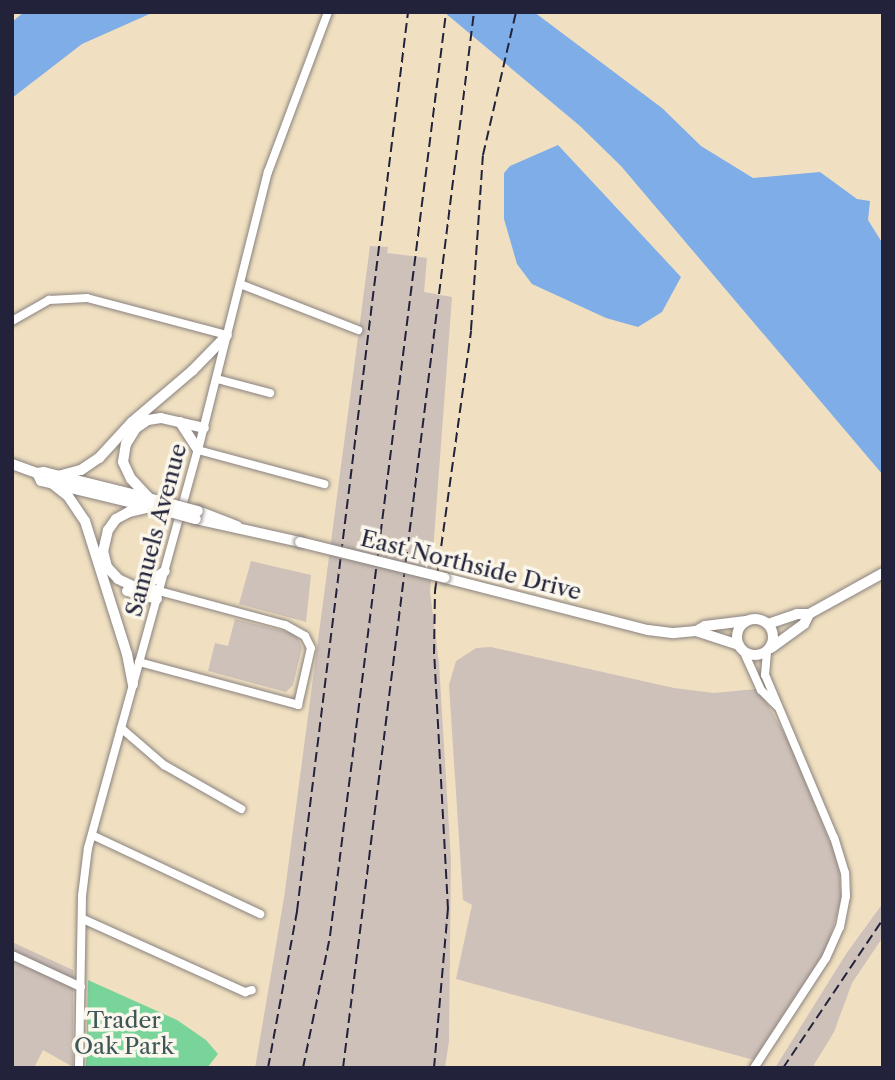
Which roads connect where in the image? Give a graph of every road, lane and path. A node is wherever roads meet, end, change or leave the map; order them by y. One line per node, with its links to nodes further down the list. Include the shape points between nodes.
1 (328, 12): 2 (street, Samuels Avenue, via 276,145)
2 (240, 284): 4 (street); 5 (street, Samuels Avenue)
3 (12, 321): 5 (street, via 49,300 86,298)
4 (358, 330)
5 (227, 335): 6 (street, Samuels Avenue); 8 (street)
6 (217, 379): 7 (street); 10 (street, Samuels Avenue)
7 (270, 393)
8 (145, 413): 10 (street, via 167,412); 13 (street, via 91,464)
9 (179, 421): 10 (street); 11 (street); 15 (street, via 161,418 142,423 126,444 125,467 136,486)
10 (204, 425): 11 (street, Samuels Avenue)
11 (198, 450): 14 (street); 16 (street, Samuels Avenue)
12 (12, 464): 13 (street, East Northside Drive, via 44,471)
13 (56, 480): 15 (street, East Northside Drive); 17 (street, via 85,521)
14 (324, 484)
15 (156, 504): 19 (street, via 116,519 104,541 105,561 112,573); 24 (street, East Northside Drive, bridge, via 226,527 237,526 648,630)
16 (165, 571): 19 (street); 20 (street, Samuels Avenue)
17 (103, 575): 20 (street, via 128,591); 28 (street)
18 (878, 575): 21 (street)
19 (138, 587): 20 (street)
20 (158, 595): 27 (street, Samuels Avenue); 27 (street, via 285,625 305,636 311,648 298,705)
21 (809, 614): 23 (street); 26 (street, via 804,624)
22 (746, 621): 23 (street, via 755,618); 24 (street, East Northside Drive); 25 (street, via 737,633)
23 (768, 624): 26 (street, via 774,638)
24 (696, 631): 25 (street, East Northside Drive)
25 (741, 648): 26 (street, via 753,655); 29 (street, via 761,690)
26 (769, 650): 29 (street, via 765,675)
27 (139, 662): 28 (street, Samuels Avenue)
28 (133, 684): 30 (street, Samuels Avenue)
29 (777, 706): 39 (street, via 834,838 845,873 846,897 840,927 826,958)
30 (121, 728): 31 (street, via 164,765); 32 (street, Samuels Avenue)
31 (241, 809)
32 (92, 835): 33 (street); 34 (street, Samuels Avenue, via 83,882)
33 (260, 914)
34 (83, 919): 36 (street, Samuels Avenue); 37 (street, via 245,992)
35 (12, 955): 36 (street)
36 (81, 987): 38 (street, Samuels Avenue)
37 (252, 990)
38 (79, 1068)
39 (754, 1068)

